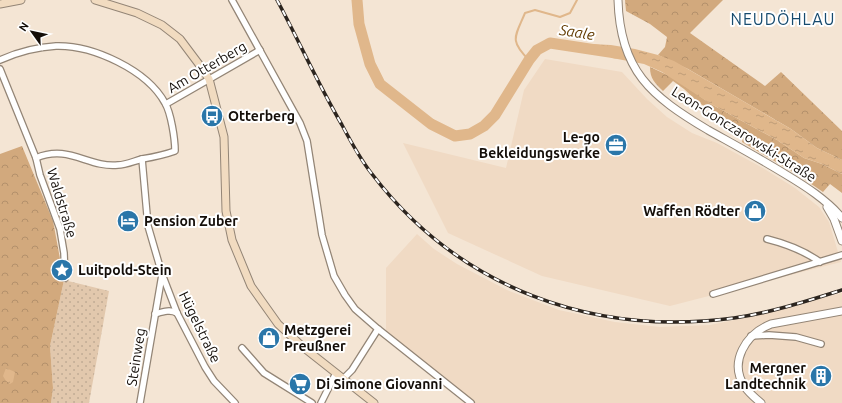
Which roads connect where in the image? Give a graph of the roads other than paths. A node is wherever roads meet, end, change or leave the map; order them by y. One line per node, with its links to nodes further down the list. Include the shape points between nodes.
1 (21, 0): 5 (main road)
2 (95, 0): 9 (main road, via 162,24 180,39)
3 (232, 0): 6 (street)
4 (618, 0): 14 (street, Leon-Gonczarowski-Straße, via 621,32 628,54 641,77 658,96 677,111 799,182)
5 (0, 4)
6 (260, 50): 9 (street, Am Otterberg); 28 (street, via 300,123 307,141 322,235 334,276 355,309)
7 (0, 60): 10 (street, Am Otterberg, via 15,54 57,46 96,52 145,79)
8 (0, 69): 12 (street, Waldstraße)
9 (208, 80): 10 (street, Am Otterberg); 32 (main road, via 224,137 226,211 232,240 251,286 278,324)
10 (166, 104): 11 (street, Am Otterberg)
11 (175, 151): 13 (street, Waldstraße, via 163,156)
12 (36, 158): 13 (street, Waldstraße, via 56,153 118,165); 21 (street, Waldstraße, via 60,229)
13 (142, 159): 20 (street, Hügelstraße, via 148,226)
14 (825, 203): 15 (street, Leon-Gonczarowski-Straße); 17 (street, Leon-Gonczarowski-Straße)
15 (842, 218)
16 (767, 239): 19 (street, via 790,246)
17 (842, 241)
18 (842, 255): 19 (street)
19 (820, 262): 22 (street)
20 (162, 274): 25 (street, Hügelstraße); 27 (street, Steinweg)
21 (65, 278)
22 (713, 294)
23 (842, 306): 26 (street)
24 (842, 311): 26 (street)
25 (177, 313): 27 (street, Steinweg, via 168,311); 35 (street, Hügelstraße, via 214,381)
26 (823, 313): 29 (street, via 771,324)
27 (155, 314): 34 (street, Steinweg)
28 (378, 329): 33 (street, via 352,370); 39 (street)
29 (751, 336): 30 (street, via 796,337); 40 (street, via 742,351 739,374 746,388)
30 (821, 344)
31 (242, 348): 36 (street, via 264,373)
32 (336, 373): 33 (main road); 37 (street)
33 (343, 379): 38 (main road)
34 (140, 403)
35 (235, 403)
36 (312, 403)
37 (321, 403)
38 (374, 403)
39 (471, 403)
40 (761, 403)

